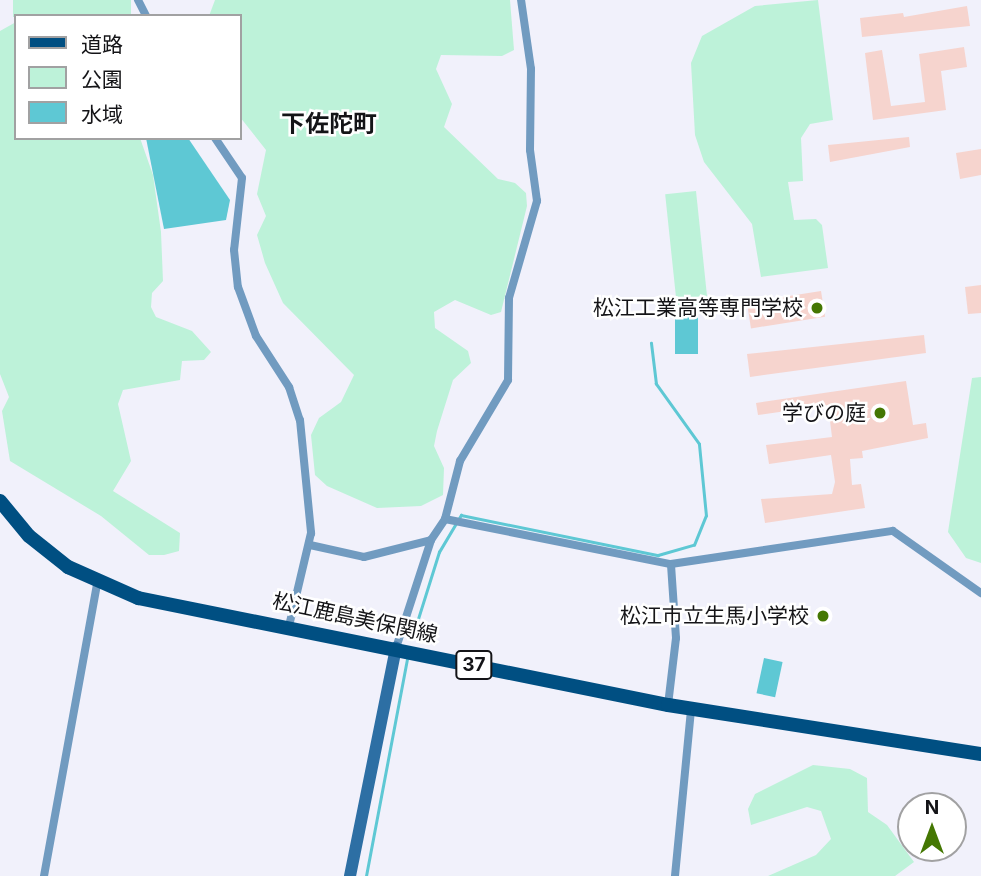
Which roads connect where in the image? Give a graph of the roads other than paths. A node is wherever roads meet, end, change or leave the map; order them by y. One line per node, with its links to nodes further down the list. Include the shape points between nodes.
1 (521, 0): 4 (street, via 531,69 530,150 537,201 509,298 508,380 460,461)
2 (216, 140): 6 (street, via 242,178 234,250 238,287 256,336 289,387 300,420)
3 (0, 501): 8 (main road, 松江鹿島美保関線 / 37, via 29,536)
4 (444, 519): 5 (street); 7 (street)
5 (431, 540): 6 (street, via 364,557); 11 (street)
6 (310, 545): 10 (street)
7 (671, 564): 9 (street, via 893,531); 12 (street, via 676,638)
8 (97, 584): 10 (main road, 松江鹿島美保関線 / 37, via 138,598); 15 (street)
9 (981, 593)
10 (289, 626): 11 (main road, 松江鹿島美保関線 / 37)
11 (396, 648): 12 (main road, 松江鹿島美保関線 / 37); 16 (street)
12 (668, 705): 13 (main road, 松江鹿島美保関線 / 37)
13 (691, 709): 14 (main road, 松江鹿島美保関線 / 37); 17 (street)
14 (981, 754)
15 (44, 876)
16 (350, 876)
17 (675, 876)

